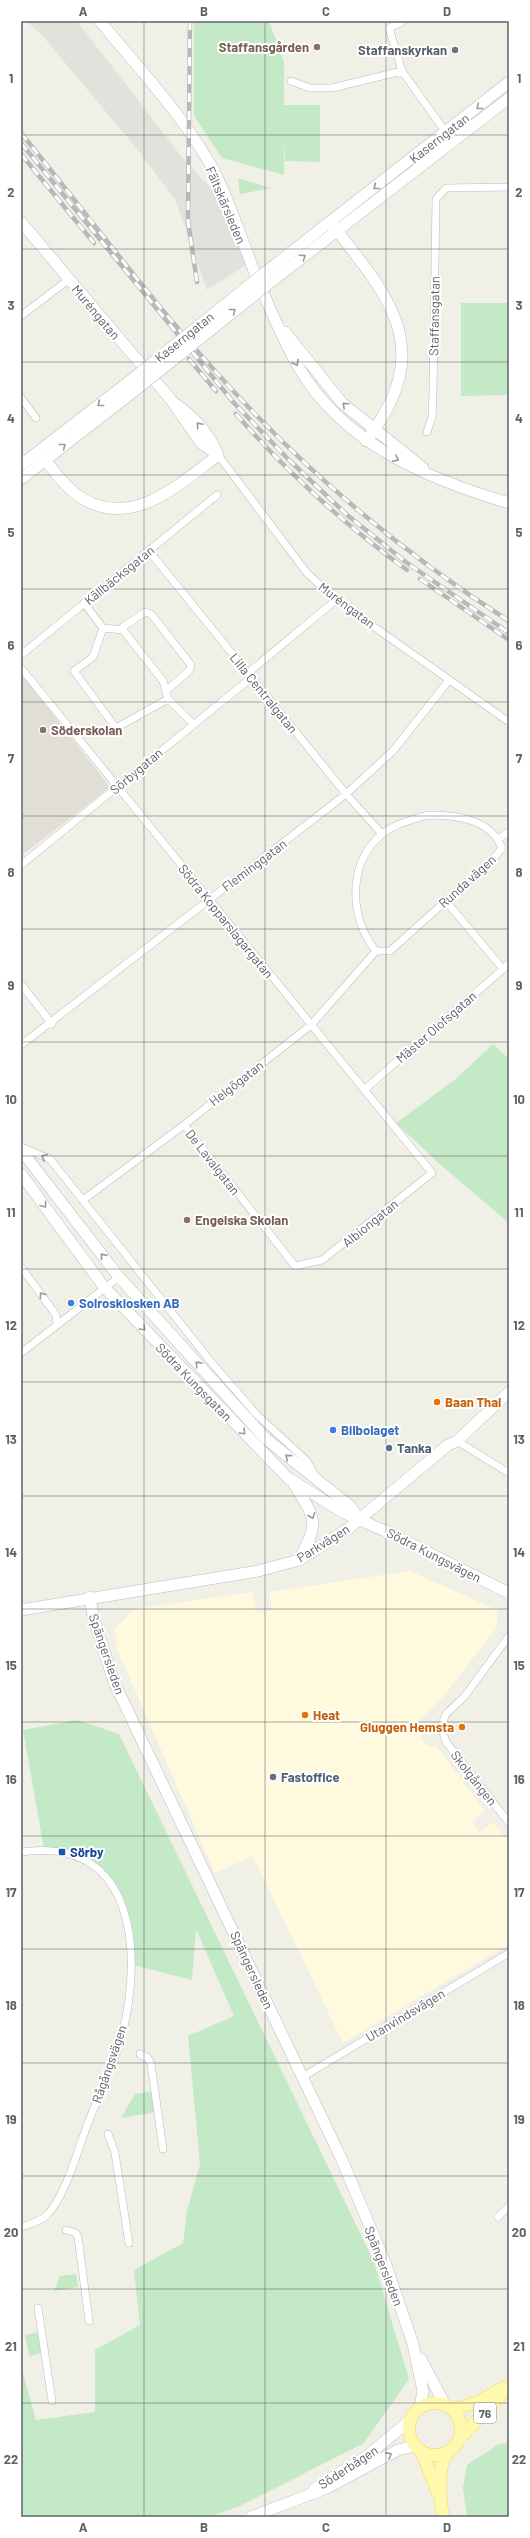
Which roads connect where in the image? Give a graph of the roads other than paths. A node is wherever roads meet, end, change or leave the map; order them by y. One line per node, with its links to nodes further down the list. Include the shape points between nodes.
1 (100, 21): 16 (main road, Fältskärsleden, via 189,131 206,158 225,194)
2 (403, 21): 3 (street, via 389,28)
3 (402, 71): 4 (street, via 332,88 310,88); 7 (street)
4 (291, 81)
5 (509, 82): 7 (main road, Kaserngatan, one-way to 7)
6 (509, 98): 8 (main road, Kaserngatan)
7 (446, 133): 8 (street); 11 (main road, Kaserngatan, one-way to 11)
8 (454, 142): 12 (main road, Kaserngatan)
9 (509, 187): 20 (street, Staffansgatan, via 446,188 436,199 432,417)
10 (21, 222): 14 (main road, Muréngatan)
11 (331, 222): 12 (main road); 13 (main road, Kaserngatan)
12 (338, 232): 13 (main road, Kaserngatan, one-way to 12); 19 (main road, via 385,295 395,315 400,336 402,362 397,389)
13 (269, 276): 23 (main road, Kaserngatan, bridge)
14 (68, 280): 15 (street); 22 (main road, Muréngatan, via 172,401 201,443)
15 (21, 316)
16 (278, 323): 19 (main road, Fältskärsleden, one-way to 16, via 342,403); 21 (main road, Fältskärsleden, one-way to 21, via 298,366 312,387 332,411)
17 (21, 398): 18 (street)
18 (36, 418)
19 (374, 430): 21 (main road); 25 (main road, Fältskärsleden)
20 (427, 432)
21 (366, 441): 25 (main road, Fältskärsleden, one-way to 25, via 392,457)
22 (218, 455): 23 (main road, via 166,495 141,505 117,508 97,504 77,495); 30 (street, Muréngatan, via 307,573)
23 (42, 456): 24 (main road, Kaserngatan); 26 (main road, Kaserngatan)
24 (21, 465)
25 (428, 472): 28 (main road, via 476,493)
26 (21, 479)
27 (217, 495): 29 (street, Källbäcksgatan)
28 (509, 503)
29 (149, 551): 31 (street, Källbäcksgatan); 36 (street, Lilla Centralgatan)
30 (336, 600): 36 (street, Sörbygatan); 37 (street, Muréngatan)
31 (84, 603): 32 (street); 34 (street, Källbäcksgatan)
32 (103, 628): 33 (street); 39 (street, via 93,657 74,671 116,728)
33 (123, 630): 38 (street, via 163,681); 38 (street, via 128,622 139,615 145,612 151,614 191,665 189,671)
34 (21, 655)
35 (21, 668): 42 (street, Södra Kopparslagargatan)
36 (250, 676): 41 (street, Sörbygatan); 43 (street, Lilla Centralgatan)
37 (450, 680): 40 (street, Muréngatan); 43 (street, Fleminggatan, via 397,747)
38 (167, 690): 39 (street)
39 (168, 699): 41 (street)
40 (509, 722)
41 (193, 724): 42 (street, Sörbygatan)
42 (118, 787): 47 (street, Sörbygatan); 48 (street, Södra Kopparslagargatan)
43 (346, 794): 45 (street, Lilla Centralgatan); 48 (street, Fleminggatan)
44 (509, 832): 46 (street)
45 (382, 834): 46 (street, Runda vägen, via 397,825 427,815 451,815 486,827); 50 (street, Runda vägen, via 366,856 354,888 358,917 367,940)
46 (498, 839): 49 (street, Runda vägen, via 502,848 494,858)
47 (21, 865)
48 (209, 899): 54 (street, Fleminggatan); 55 (street, Södra Kopparslagargatan)
49 (446, 900): 50 (street, Runda vägen, via 390,951); 52 (street)
50 (376, 951): 55 (street, Helgögatan)
51 (509, 964): 52 (street, Mäster Olofsgatan)
52 (503, 970): 57 (street, Mäster Olofsgatan)
53 (21, 984): 54 (street)
54 (52, 1024): 56 (street, Fleminggatan)
55 (311, 1024): 57 (street, Södra Kopparslagargatan); 58 (street, Helgögatan)
56 (21, 1046)
57 (364, 1090): 60 (street, Södra Kopparslagargatan)
58 (184, 1125): 62 (street, Helgögatan); 63 (street, De Lavalgatan, via 287,1258 294,1266)
59 (21, 1149): 62 (street, Södra Kungsgatan, one-way to 59, via 50,1159); 65 (main road, Södra Kungsgatan, one-way to 59)
60 (432, 1173): 63 (street, Albiongatan, via 322,1260)
61 (21, 1174): 66 (main road, Södra Kungsgatan, one-way to 66)
62 (83, 1200): 73 (street, Södra Kungsgatan, via 211,1362 257,1415 307,1461)
63 (304, 1266)
64 (21, 1267): 67 (street, one-way to 64, via 56,1315)
65 (119, 1276): 66 (street); 73 (main road, Södra Kungsgatan, one-way to 65, via 266,1439)
66 (104, 1287): 67 (street); 72 (main road, Södra Kungsgatan, one-way to 72)
67 (57, 1325): 68 (street)
68 (21, 1353)
69 (509, 1392): 70 (main road, Parkvägen)
70 (456, 1441): 71 (street); 74 (main road, Parkvägen)
71 (508, 1470)
72 (293, 1482): 74 (main road, Södra Kungsgatan); 75 (main road, one-way to 75, via 308,1505 315,1522 310,1540)
73 (320, 1483): 74 (main road, Södra Kungsgatan, via 350,1506)
74 (359, 1519): 75 (main road, Parkvägen); 76 (main road, Södra Kungsvägen)
75 (299, 1560): 77 (main road, Parkvägen, via 258,1571)
76 (509, 1593)
77 (90, 1597): 78 (main road, Parkvägen); 84 (main road, Spängersleden, via 93,1616 114,1682 220,1900)
78 (21, 1610)
79 (509, 1636): 80 (street, Skolgången, via 464,1697 446,1714 441,1726 446,1742)
80 (509, 1823)
81 (21, 1852): 89 (street, Rågångsvägen, via 44,1849 62,1852 90,1863 98,1869 113,1887 128,1919 133,1965 121,2036 67,2179 46,2216)
82 (509, 1953): 84 (street, Utanvindsvägen)
83 (140, 2054): 86 (street, via 148,2058 151,2064)
84 (301, 2078): 94 (main road, Spängersleden, via 342,2160 386,2265)
85 (108, 2134): 91 (street, via 115,2153)
86 (163, 2149)
87 (509, 2206): 88 (street)
88 (498, 2218)
89 (21, 2227)
90 (66, 2230): 93 (street, via 76,2233 78,2237)
91 (129, 2242)
92 (38, 2308): 96 (street)
93 (89, 2321)
94 (413, 2344): 97 (main road, Spängersleden); 98 (main road, Spängersleden, via 424,2391)
95 (509, 2386): 97 (main road, 76, via 476,2403); 100 (main road, 76)
96 (52, 2401)
97 (449, 2406): 98 (main road, via 436,2402); 100 (main road, via 461,2423)
98 (420, 2407): 99 (main road)
99 (410, 2421): 101 (main road, via 409,2434); 103 (main road, Söderbågen, via 367,2456)
100 (460, 2438): 102 (main road)
101 (418, 2449): 102 (main road, via 429,2455); 103 (main road, Söderbågen, one-way to 101, via 328,2488 398,2450); 104 (main road)
102 (448, 2452): 104 (main road, via 441,2470)
103 (304, 2496): 105 (main road, Söderbågen)
104 (440, 2496): 106 (main road)
105 (251, 2517)
106 (442, 2517)

